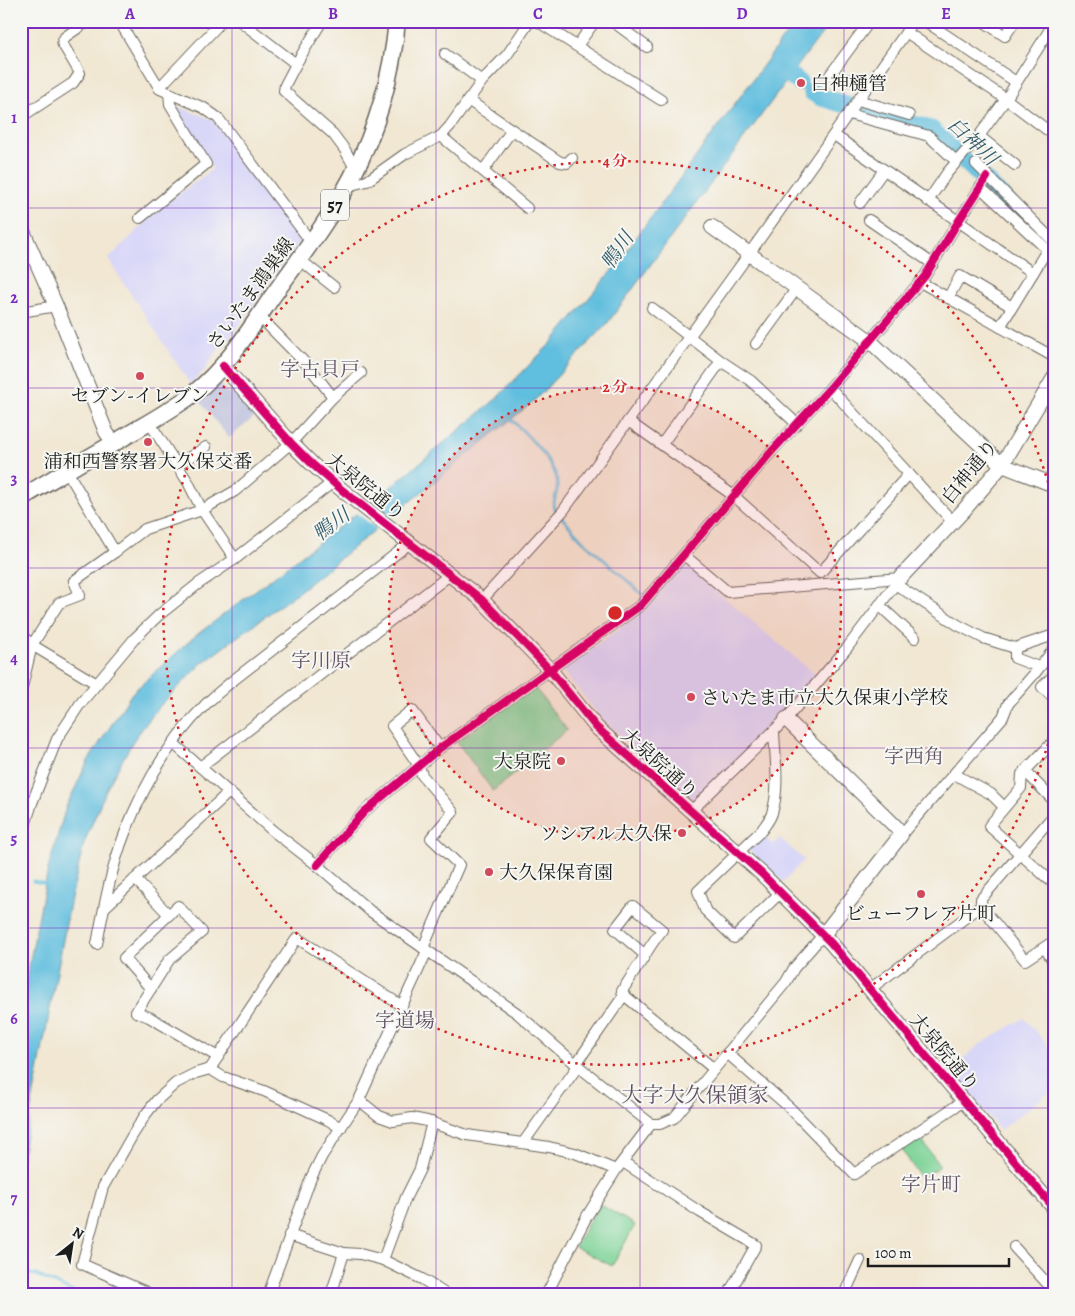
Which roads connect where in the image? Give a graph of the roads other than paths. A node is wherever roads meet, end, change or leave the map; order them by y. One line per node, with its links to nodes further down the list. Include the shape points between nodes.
1 (88, 21): 32 (street, via 65,37 62,43 80,72 73,83)
2 (119, 21): 25 (street)
3 (222, 21): 25 (street)
4 (240, 21): 21 (street)
5 (322, 21): 21 (street)
6 (397, 21): 42 (main road, さいたま鴻巣線 / 57, via 384,94)
7 (530, 21): 22 (street, via 507,55)
8 (537, 21): 18 (street)
9 (595, 21): 18 (street)
10 (612, 21): 19 (street)
11 (870, 21): 24 (street, via 830,75)
12 (914, 21): 17 (street)
13 (925, 21): 23 (street)
14 (983, 21): 15 (street, via 1005,36)
15 (1015, 21)
16 (1054, 23): 23 (street)
17 (906, 32): 24 (street); 27 (street)
18 (577, 46): 29 (street)
19 (647, 48)
20 (445, 54): 22 (street)
21 (296, 64): 42 (street, via 284,90 333,134)
22 (482, 81): 28 (street)
23 (1016, 82): 27 (street)
24 (868, 86): 30 (street)
25 (159, 88): 26 (street)
26 (169, 93): 50 (street, via 170,104 206,164); 55 (street, via 204,108 218,118)
27 (1006, 99): 35 (street); 37 (street)
28 (468, 100): 33 (street); 36 (street)
29 (661, 100)
30 (854, 107): 31 (street); 34 (street); 39 (street, via 929,136)
31 (909, 115)
32 (21, 117)
33 (512, 130): 38 (street, via 560,162 567,163); 44 (street)
34 (834, 135): 43 (street); 57 (street)
35 (1054, 135)
36 (441, 136): 44 (street); 46 (street, via 405,154 367,181)
37 (979, 136): 39 (street); 41 (street)
38 (572, 158)
39 (959, 158): 47 (street)
40 (976, 164): 45 (street)
41 (1015, 165)
42 (356, 170): 46 (main road, さいたま鴻巣線 / 57)
43 (884, 170): 47 (street); 48 (street)
44 (483, 171): 49 (street)
45 (984, 181): 52 (street); 56 (street)
46 (347, 186): 55 (main road, さいたま鴻巣線 / 57)
47 (928, 201): 52 (street)
48 (860, 202)
49 (527, 208)
50 (140, 218)
51 (869, 220): 59 (street)
52 (958, 222): 59 (street); 60 (street)
53 (21, 227): 65 (street)
54 (712, 227): 57 (street)
55 (311, 242): 58 (main road, さいたま鴻巣線 / 57)
56 (1052, 249): 60 (street)
57 (749, 254): 63 (street); 71 (street)
58 (299, 259): 62 (street); 69 (main road, さいたま鴻巣線 / 57)
59 (933, 264): 61 (street)
60 (1033, 273): 67 (street)
61 (920, 282): 64 (street); 72 (street)
62 (334, 286)
63 (797, 288): 72 (street); 73 (street)
64 (948, 298): 67 (street, via 960,276); 70 (street)
65 (56, 306): 68 (street); 84 (street, via 106,432)
66 (652, 308): 71 (street)
67 (1012, 308): 70 (street)
68 (21, 312)
69 (259, 316): 76 (main road, さいたま鴻巣線 / 57); 80 (street, via 310,368)
70 (1000, 327): 74 (street)
71 (689, 336): 75 (street); 81 (street)
72 (870, 341): 79 (street); 89 (street)
73 (756, 344)
74 (1054, 357)
75 (721, 361): 83 (street, via 751,381); 86 (street)
76 (223, 366): 82 (main road, さいたま鴻巣線 / 57, via 194,393); 85 (street, 大泉院通り)
77 (361, 374): 80 (street)
78 (1054, 378): 89 (street, 白神通り)
79 (830, 388): 83 (street); 91 (street)
80 (333, 397): 85 (street)
81 (628, 421): 86 (street); 104 (street, via 563,510)
82 (149, 422): 84 (main road, さいたま鴻巣線 / 57); 88 (street)
83 (797, 424): 94 (street)
84 (114, 443): 90 (main road, さいたま鴻巣線 / 57)
85 (291, 443): 93 (street, 大泉院通り); 96 (street, via 235,491)
86 (662, 444): 94 (street)
87 (206, 447): 88 (street)
88 (177, 465): 96 (street)
89 (1002, 465): 92 (street); 97 (street, 白神通り)
90 (67, 471): 95 (main road, さいたま鴻巣線 / 57); 99 (street)
91 (909, 474): 94 (street, via 820,573); 97 (street)
92 (1054, 485)
93 (338, 486): 98 (street, 大泉院通り); 101 (street)
94 (734, 496): 100 (street)
95 (21, 498)
96 (202, 510): 99 (street, via 145,529); 101 (street)
97 (953, 522): 103 (street, 白神通り)
98 (405, 540): 102 (street, 大泉院通り); 121 (street, via 205,705)
99 (115, 552): 109 (street, via 74,582 80,595 59,603)
100 (684, 555): 103 (street, via 728,592); 112 (street, via 641,605)
101 (235, 559): 115 (street, via 159,615)
102 (451, 574): 104 (street, 大泉院通り); 124 (street)
103 (898, 581): 105 (street); 110 (street, via 958,625 983,638)
104 (482, 600): 112 (street, 大泉院通り)
105 (879, 605): 108 (street); 118 (street)
106 (21, 635): 109 (street)
107 (1054, 636): 110 (street)
108 (915, 638)
109 (32, 645): 115 (street); 116 (street)
110 (1015, 648): 113 (street, via 1015,658 1036,666)
111 (1054, 648): 113 (street)
112 (550, 670): 122 (street); 130 (street, 大泉院通り, via 596,727)
113 (1035, 673): 126 (street, via 1008,704 1003,717)
114 (1054, 676): 117 (street, via 1042,687)
115 (96, 684): 133 (street, via 57,739)
116 (21, 692)
117 (1054, 698)
118 (786, 719): 119 (street); 132 (street)
119 (774, 730): 130 (street); 134 (street, via 776,788 772,812 762,830)
120 (1054, 741): 125 (street)
121 (174, 744): 124 (street); 141 (street, via 152,776 124,834)
122 (440, 748): 123 (street); 123 (street, via 412,710 392,726)
123 (419, 766): 136 (street, via 364,812); 147 (street, via 422,775 453,812 431,838 459,865)
124 (200, 767): 127 (street)
125 (1025, 771): 128 (street); 129 (street, via 1021,788)
126 (954, 774): 129 (street, via 991,794); 132 (street)
127 (228, 792): 136 (street); 137 (street)
128 (1054, 801)
129 (1004, 808): 135 (street, via 989,826)
130 (690, 812): 134 (street, 大泉院通り)
131 (1054, 815): 135 (street)
132 (901, 835): 143 (street)
133 (21, 838)
134 (738, 853): 139 (street, 大泉院通り); 139 (street, via 698,891 705,910 734,938)
135 (1022, 854): 138 (street); 140 (street, via 981,899)
136 (317, 865): 147 (street, via 370,911)
137 (135, 879): 141 (street); 142 (street)
138 (1054, 884)
139 (780, 893): 143 (street, 大泉院通り)
140 (981, 906): 146 (street, via 1025,960); 151 (street)
141 (104, 908): 145 (street)
142 (169, 915): 150 (street, via 124,958); 150 (street, via 178,906 202,932 170,960)
143 (823, 935): 151 (street, 大泉院通り); 154 (street)
144 (1054, 941): 146 (street)
145 (97, 944)
146 (1045, 948): 149 (street)
147 (425, 950): 153 (street); 156 (street, via 517,1013)
148 (645, 954): 148 (street, via 662,930 633,906 615,929); 152 (street, via 624,986)
149 (1054, 963)
150 (151, 988): 155 (street, via 136,1012)
151 (870, 989): 160 (street, 大泉院通り)
152 (624, 995): 156 (street); 158 (street)
153 (402, 1006): 155 (street, via 297,938); 159 (street)
154 (727, 1053): 158 (street); 160 (street, via 790,1108 854,1174)
155 (218, 1057): 157 (street)
156 (577, 1065): 162 (street); 164 (street)
157 (210, 1069): 163 (street); 173 (street, via 176,1083 146,1114 103,1187 82,1264)
158 (714, 1069): 162 (street, via 674,1118)
159 (359, 1100): 161 (street, via 379,1116 393,1121 412,1118); 163 (street)
160 (965, 1100): 166 (street, 大泉院通り)
161 (432, 1122): 164 (street, via 467,1135); 170 (street, via 420,1168 406,1196)
162 (651, 1124): 165 (street)
163 (340, 1128): 167 (street, via 311,1178)
164 (523, 1143): 165 (street)
165 (620, 1166): 177 (street, via 587,1216); 178 (street, via 756,1245)
166 (1053, 1206)
167 (289, 1234): 169 (street); 174 (street)
168 (1014, 1247): 172 (street)
169 (344, 1253): 170 (street); 175 (street)
170 (383, 1260): 176 (street)
171 (860, 1260): 179 (street)
172 (1054, 1291)
173 (153, 1295)
174 (268, 1295)
175 (332, 1295)
176 (447, 1295)
177 (546, 1295)
178 (728, 1295)
179 (844, 1295)

